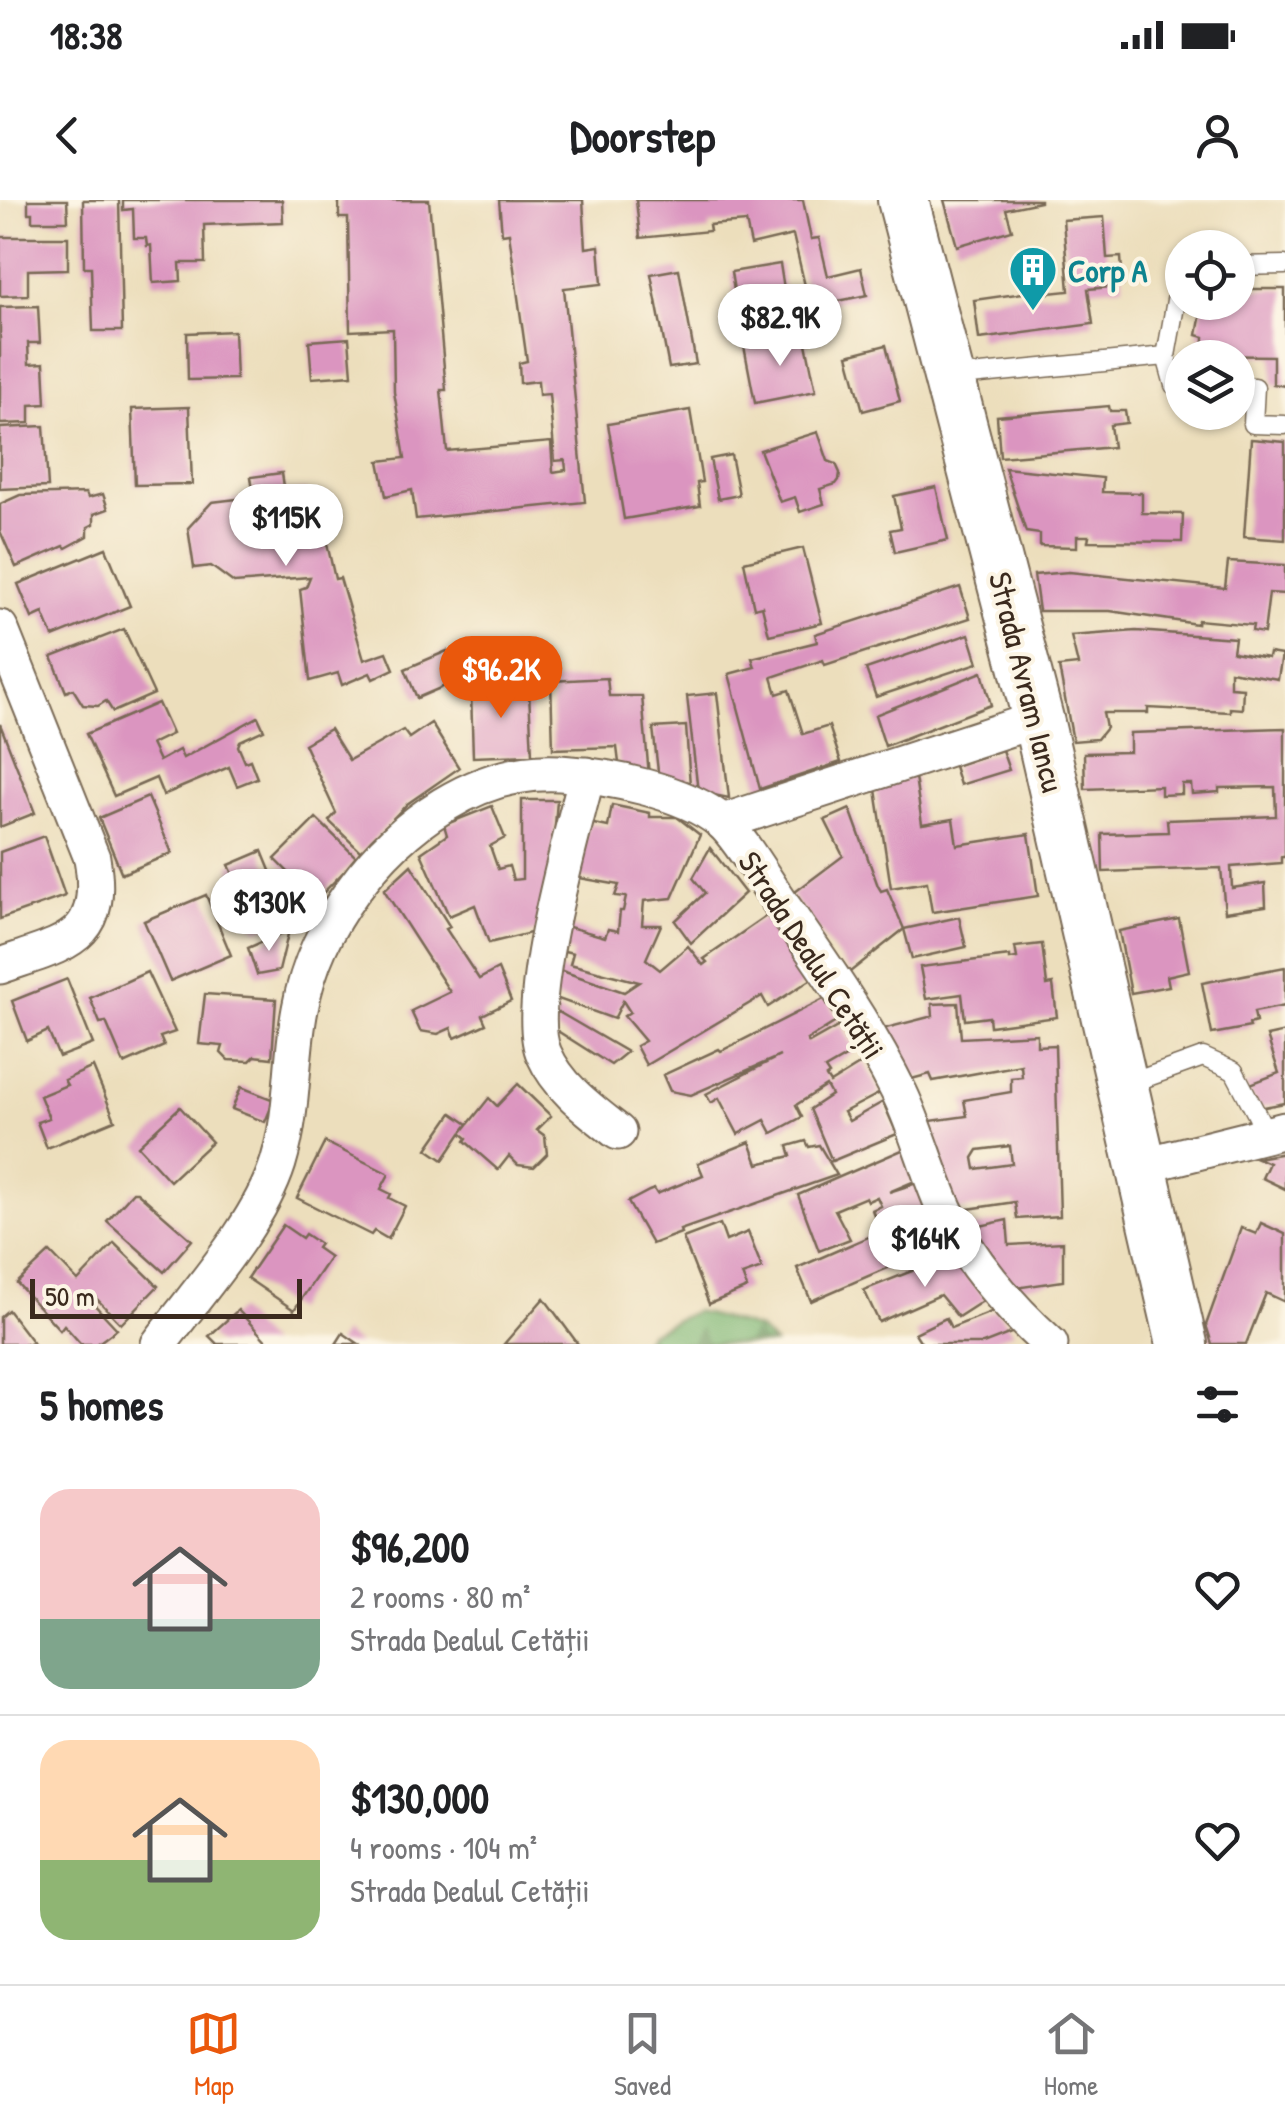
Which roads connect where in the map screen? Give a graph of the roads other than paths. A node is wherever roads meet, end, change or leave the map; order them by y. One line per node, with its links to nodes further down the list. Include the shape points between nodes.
1 (904, 200): 5 (street, Strada Avram Iancu)
2 (1285, 265): 3 (lane)
3 (1255, 266)
4 (1165, 356): 5 (lane)
5 (950, 377): 9 (street, Strada Avram Iancu)
6 (1255, 424): 7 (lane)
7 (1285, 425)
8 (0, 628): 12 (street, via 92,858 96,884 95,906 82,930)
9 (1038, 719): 11 (street, Strada Dealul Cetății); 13 (street, Strada Avram Iancu)
10 (587, 774): 11 (street, Strada Dealul Cetății, via 662,793); 14 (street, via 540,979 538,1020 542,1052 558,1079); 17 (street, Strada Dealul Cetății, via 513,776 446,802 390,847 356,886 325,930 308,972 276,1168 242,1230)
11 (723, 822): 18 (street, Strada Dealul Cetății, via 854,1006 902,1100 946,1212 972,1254)
12 (0, 966)
13 (1122, 1086): 15 (lane, via 1203,1057 1234,1071); 16 (street, Strada Avram Iancu)
14 (618, 1132)
15 (1276, 1132): 16 (street)
16 (1141, 1166): 19 (street, Strada Avram Iancu)
17 (159, 1344)
18 (1050, 1344)
19 (1182, 1344)

